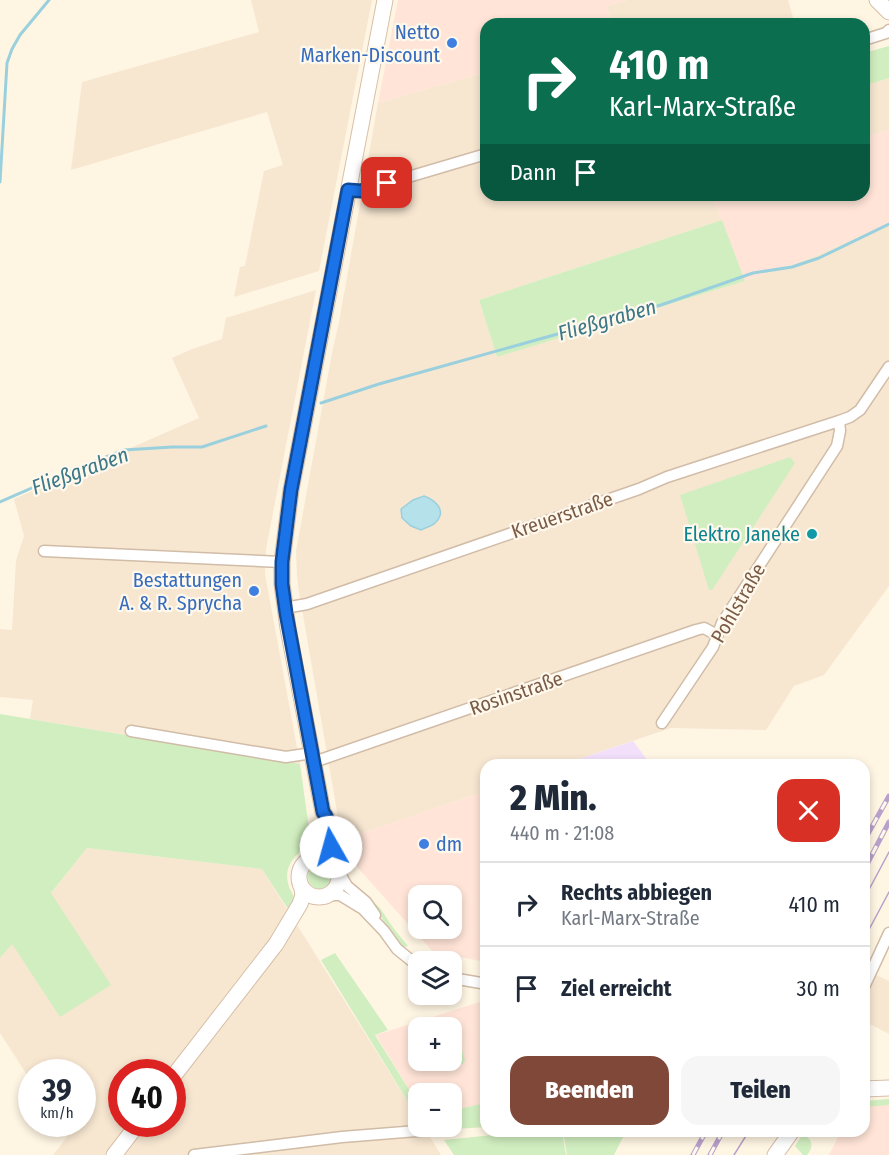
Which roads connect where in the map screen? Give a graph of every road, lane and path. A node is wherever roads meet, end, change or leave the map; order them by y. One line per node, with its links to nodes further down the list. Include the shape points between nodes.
1 (385, 0): 7 (street)
2 (877, 0): 3 (street)
3 (889, 12)
4 (889, 30): 5 (street)
5 (870, 38)
6 (480, 156): 7 (street, via 361,191)
7 (348, 190): 11 (street, via 291,490)
8 (889, 367): 9 (street, via 860,411)
9 (839, 421): 12 (street, Kreuerstraße, via 307,604); 13 (street, Pohlstraße, via 837,446)
10 (44, 551): 11 (street)
11 (282, 562): 12 (street)
12 (285, 608): 16 (street)
13 (717, 634): 14 (street, Pohlstraße, via 713,647); 16 (street, Rosinstraße, via 704,628 696,630)
14 (662, 723)
15 (131, 731): 16 (street, Rosinstraße)
16 (313, 758): 17 (street)
17 (323, 812): 18 (street, via 320,847); 19 (street)
18 (312, 858): 19 (street, via 324,857); 20 (street, via 300,870)
19 (337, 868): 21 (street, via 338,886); 22 (street)
20 (302, 889): 21 (street, via 311,896); 24 (street, via 300,904)
21 (326, 896): 22 (street, via 340,895 357,905); 24 (street, via 312,904)
22 (384, 931): 25 (street)
23 (889, 933): 26 (street)
24 (276, 945): 29 (street)
25 (408, 958)
26 (870, 974)
27 (462, 980): 28 (street)
28 (480, 983)
29 (186, 1060)
30 (889, 1088): 31 (street)
31 (870, 1089)
32 (408, 1132): 36 (street)
33 (128, 1137): 35 (street)
34 (788, 1137): 37 (street)
35 (116, 1154)
36 (194, 1155)
37 (775, 1155)

